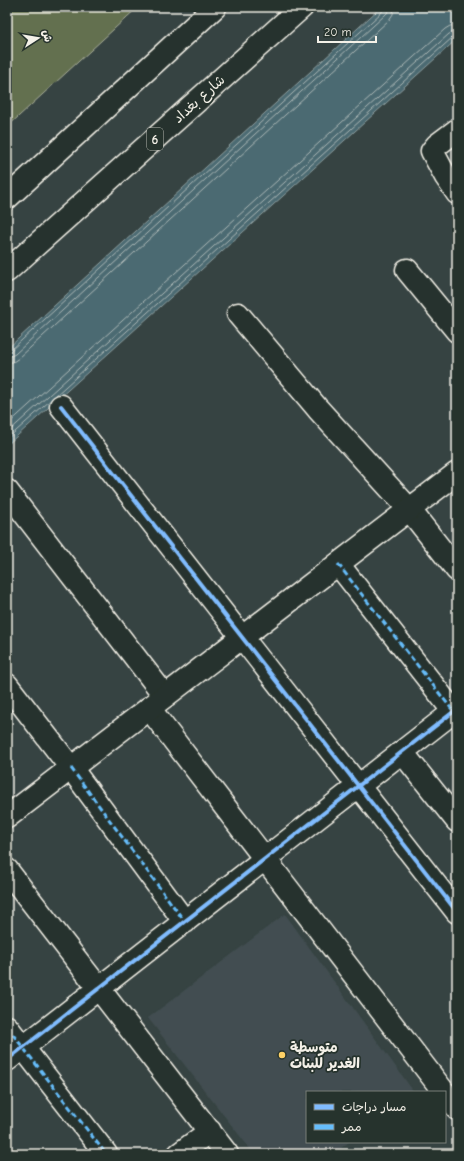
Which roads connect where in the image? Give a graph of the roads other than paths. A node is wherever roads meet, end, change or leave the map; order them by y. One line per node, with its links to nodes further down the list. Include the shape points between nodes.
1 (215, 7): 5 (main road)
2 (302, 7): 6 (main road, شارع بغداد / 6)
3 (457, 130): 4 (main road, via 432,151)
4 (457, 193)
5 (7, 198)
6 (7, 270)
7 (407, 270): 9 (main road)
8 (238, 314): 13 (main road, via 318,409)
9 (457, 331)
10 (61, 406): 16 (main road)
11 (457, 473): 13 (main road)
12 (7, 491): 18 (main road)
13 (409, 510): 14 (main road); 15 (main road)
14 (338, 564): 16 (main road); 19 (main road)
15 (457, 570)
16 (242, 637): 18 (main road); 22 (main road)
17 (7, 685): 21 (main road)
18 (157, 702): 21 (main road); 25 (main road)
19 (455, 710): 20 (main road)
20 (402, 752): 22 (main road); 24 (main road)
21 (71, 768): 23 (main road); 28 (main road)
22 (358, 786): 25 (main road); 27 (main road)
23 (7, 817)
24 (457, 821)
25 (265, 859): 28 (main road); 33 (main road)
26 (7, 870): 29 (main road)
27 (457, 912)
28 (185, 922): 29 (main road)
29 (99, 988): 31 (main road); 36 (main road)
30 (7, 1027): 31 (main road)
31 (24, 1047): 32 (main road); 37 (main road)
32 (7, 1060)
33 (442, 1091)
34 (446, 1095): 35 (main road)
35 (457, 1109)
36 (210, 1131): 38 (main road); 39 (main road)
37 (106, 1154)
38 (179, 1154)
39 (227, 1154)

